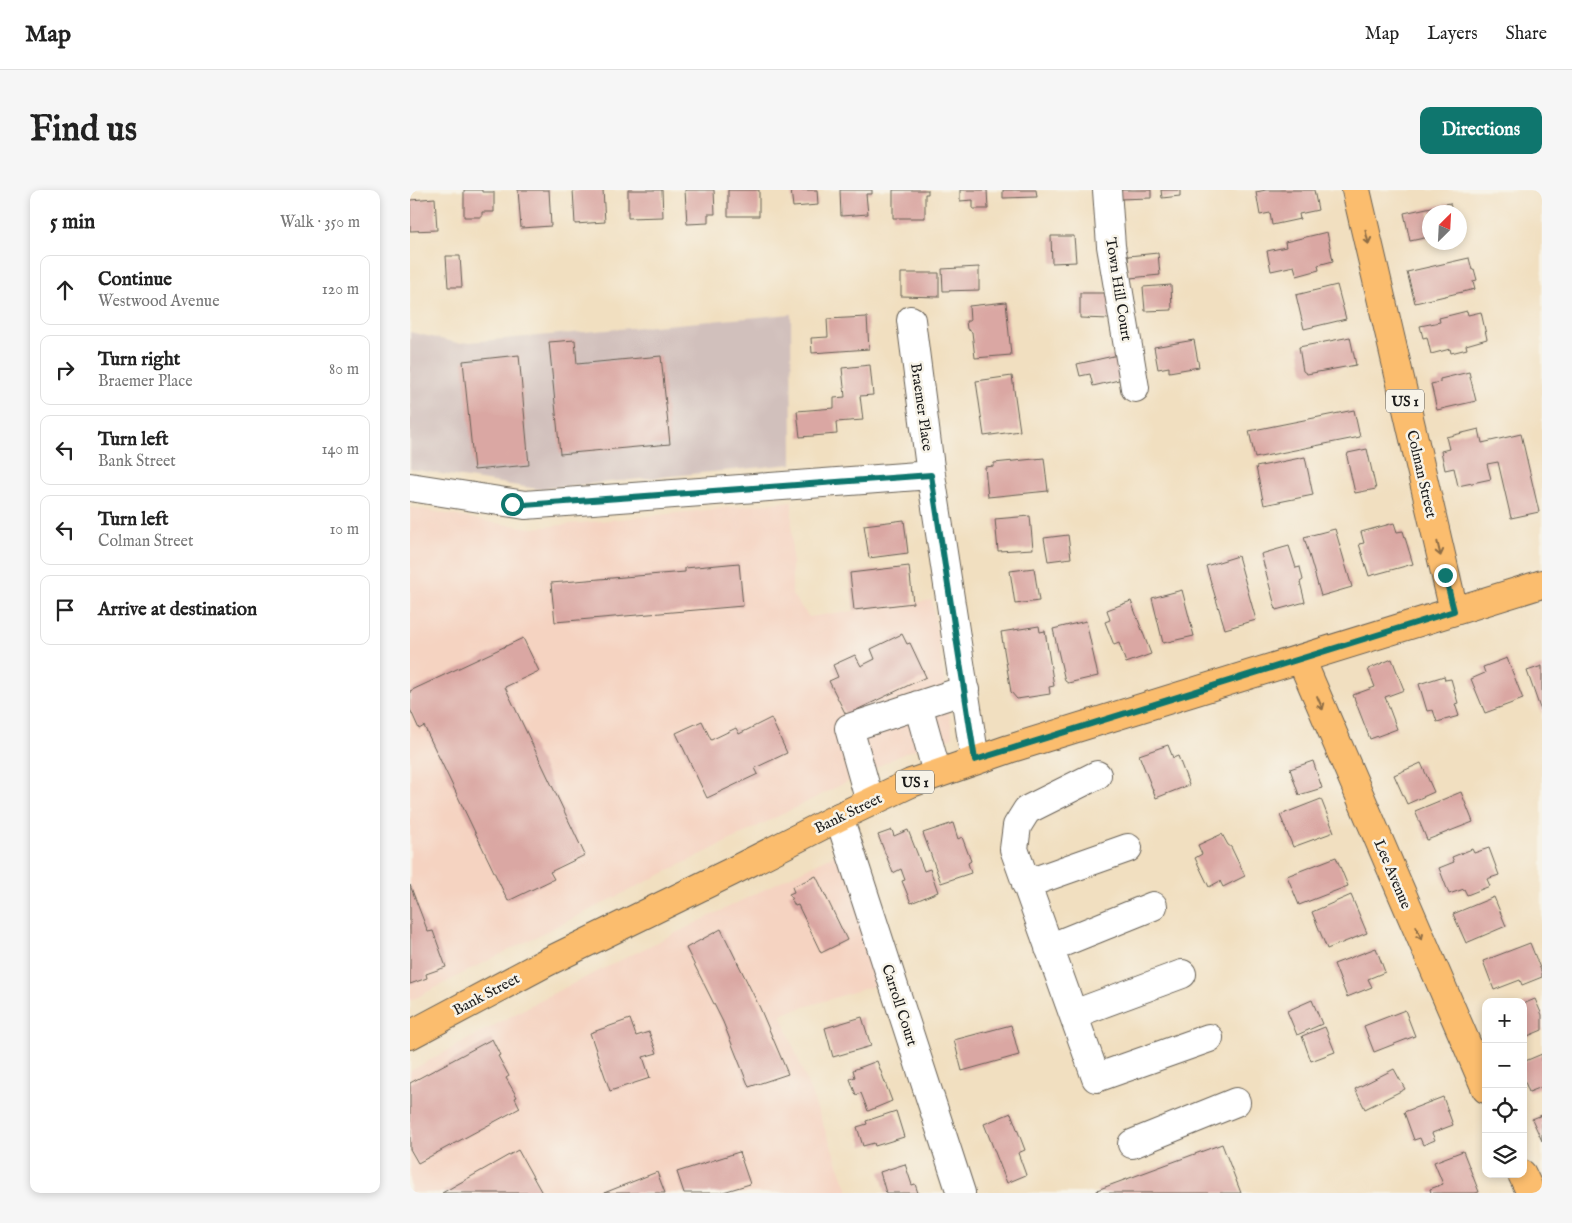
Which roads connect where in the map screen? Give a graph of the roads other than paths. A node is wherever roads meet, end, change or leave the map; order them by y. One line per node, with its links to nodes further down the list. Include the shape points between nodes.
1 (1107, 190): 4 (street, Town Hill Court, via 1111,246)
2 (1356, 190): 8 (main road, Colman Street / US 1, one-way to 8)
3 (911, 320): 5 (street, Braemer Place)
4 (1135, 388)
5 (931, 475): 6 (street, via 524,505); 10 (street, Braemer Place)
6 (410, 488)
7 (1542, 584): 8 (main road, Bank Street / US 1)
8 (1454, 611): 9 (main road, Bank Street / US 1)
9 (1300, 659): 12 (main road, Bank Street / US 1); 25 (main road, Lee Avenue, one-way to 25)
10 (964, 690): 11 (street); 12 (street, Braemer Place)
11 (918, 705): 13 (street); 15 (street, via 850,728)
12 (975, 760): 13 (main road, Bank Street / US 1)
13 (937, 773): 15 (main road, Bank Street / US 1)
14 (1097, 775): 18 (street, via 1027,810 1017,826 1014,849)
15 (870, 802): 16 (main road, Bank Street / US 1)
16 (839, 817): 23 (main road, Bank Street / US 1, via 547,962); 29 (street, Carroll Court)
17 (1128, 848): 18 (street)
18 (1026, 884): 20 (street)
19 (1153, 906): 20 (street)
20 (1049, 948): 22 (street)
21 (1182, 974): 22 (street)
22 (1074, 1014): 24 (street, via 1096,1078)
23 (410, 1035)
24 (1209, 1038)
25 (1486, 1088)
26 (1236, 1102): 27 (street)
27 (1132, 1144)
28 (1524, 1178): 30 (main road)
29 (961, 1193)
30 (1530, 1193)

